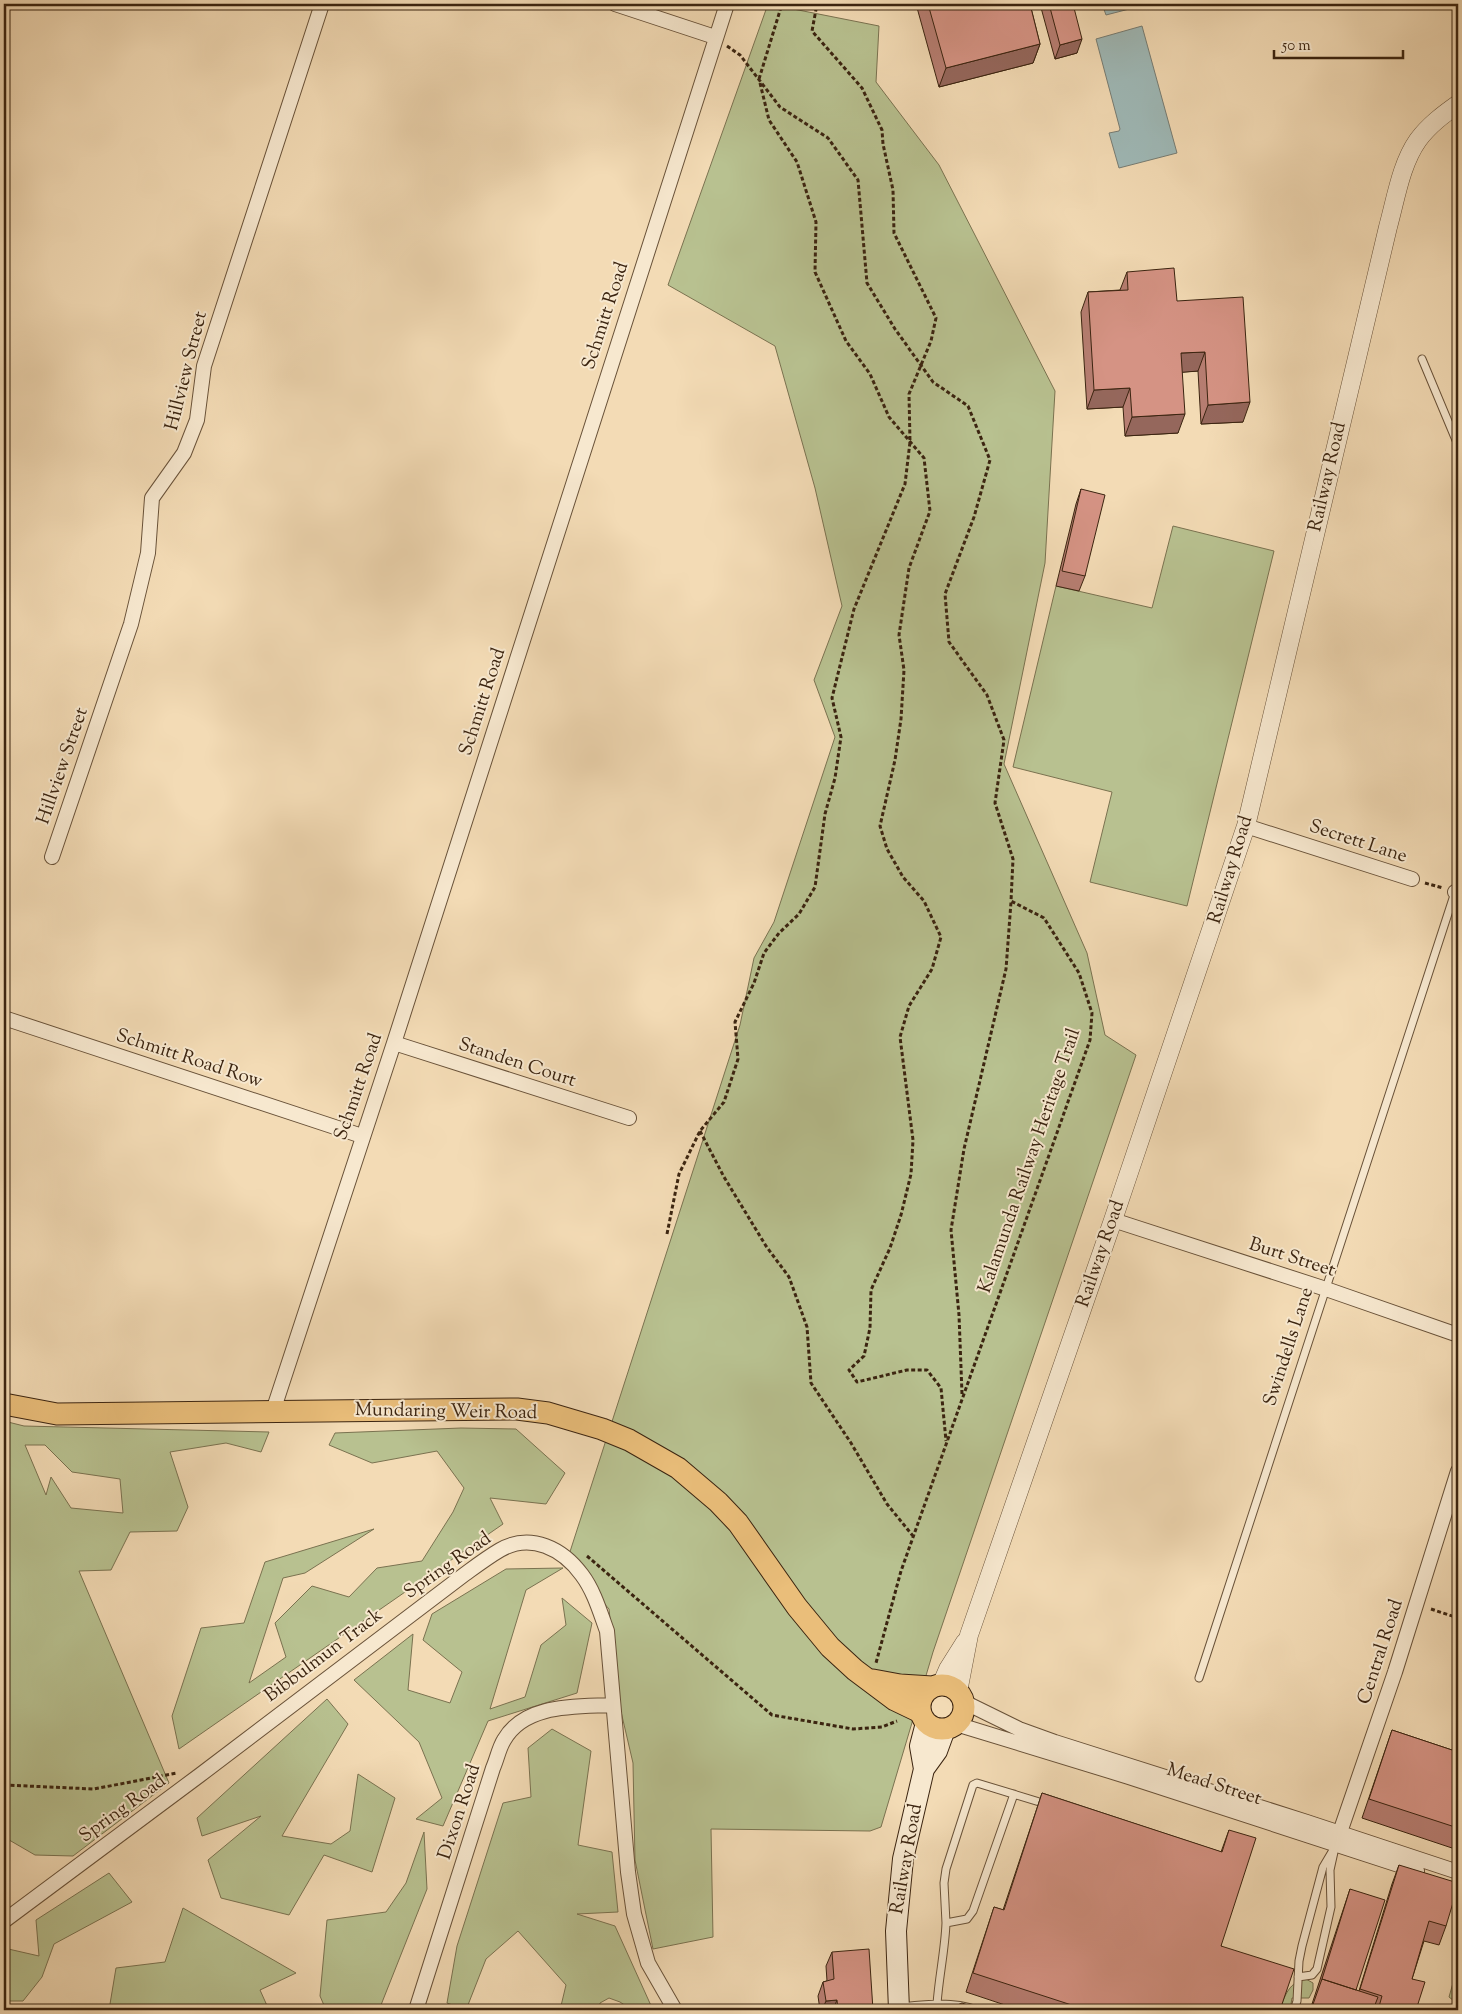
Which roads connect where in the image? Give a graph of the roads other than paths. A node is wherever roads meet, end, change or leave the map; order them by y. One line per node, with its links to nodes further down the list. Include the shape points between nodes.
1 (322, 4): 9 (street, Hillview Street, via 204,366 197,420 184,453 152,498 148,553 131,624)
2 (615, 4): 4 (street)
3 (727, 4): 4 (street, Schmitt Road)
4 (715, 37): 13 (street, Schmitt Road)
5 (1458, 104): 8 (street, Railway Road, via 1418,140 1407,161 1396,198)
6 (1422, 359): 7 (lane)
7 (1458, 446)
8 (1246, 826): 10 (street, Secrett Lane); 16 (street, Railway Road)
9 (52, 857)
10 (1412, 878)
11 (1457, 889): 17 (lane, Swindells Lane)
12 (4, 1018): 15 (street, Schmitt Road Row)
13 (394, 1043): 14 (street, Standen Court); 15 (street, Schmitt Road)
14 (630, 1118)
15 (362, 1136): 20 (street, Schmitt Road)
16 (1113, 1220): 17 (street, Burt Street); 24 (street, Railway Road, via 969,1635 948,1669)
17 (1326, 1289): 18 (street, Burt Street); 22 (lane, Swindells Lane)
18 (1458, 1335)
19 (4, 1404): 20 (main road, Mundaring Weir Road, via 57,1414)
20 (273, 1411): 23 (main road, Mundaring Weir Road, via 517,1409 577,1420 629,1440 678,1468 718,1502 738,1523 813,1628 842,1659)
21 (1458, 1471): 29 (street, Central Road)
22 (1199, 1678)
23 (871, 1680): 24 (main road, Mundaring Weir Road); 26 (main road, Mundaring Weir Road)
24 (949, 1691): 26 (main road, via 924,1693 920,1702); 26 (main road, via 962,1718); 29 (street, Mead Street, via 1019,1729)
25 (613, 1705): 32 (street, Spring Road, via 606,1631 583,1576 565,1556 551,1548 522,1542 501,1549); 37 (street, Dixon Road, via 556,1709 532,1716 518,1724 504,1739); 38 (street, Spring Road, via 634,1914 648,1963)
26 (930, 1722): 29 (street, Mead Street); 36 (main road, Railway Road, via 937,1751 924,1770 898,1890)
27 (1014, 1794): 28 (lane); 33 (lane, via 973,1911 967,1919); 33 (lane, via 976,1782 973,1785 946,1869)
28 (1050, 1805)
29 (1338, 1839): 30 (street, Mead Street); 31 (street, Mead Street); 34 (lane, Central Road, via 1323,1867 1298,1961); 34 (lane, Central Road, via 1330,1870 1330,1908 1317,1969 1312,1975)
30 (1458, 1872)
31 (1458, 1884)
32 (4, 1920)
33 (946, 1923): 35 (lane)
34 (1298, 1978): 40 (lane, Central Road)
35 (937, 2004): 36 (lane); 39 (lane, via 954,2004)
36 (899, 2009)
37 (416, 2010)
38 (675, 2010)
39 (977, 2010)
40 (1294, 2010)

